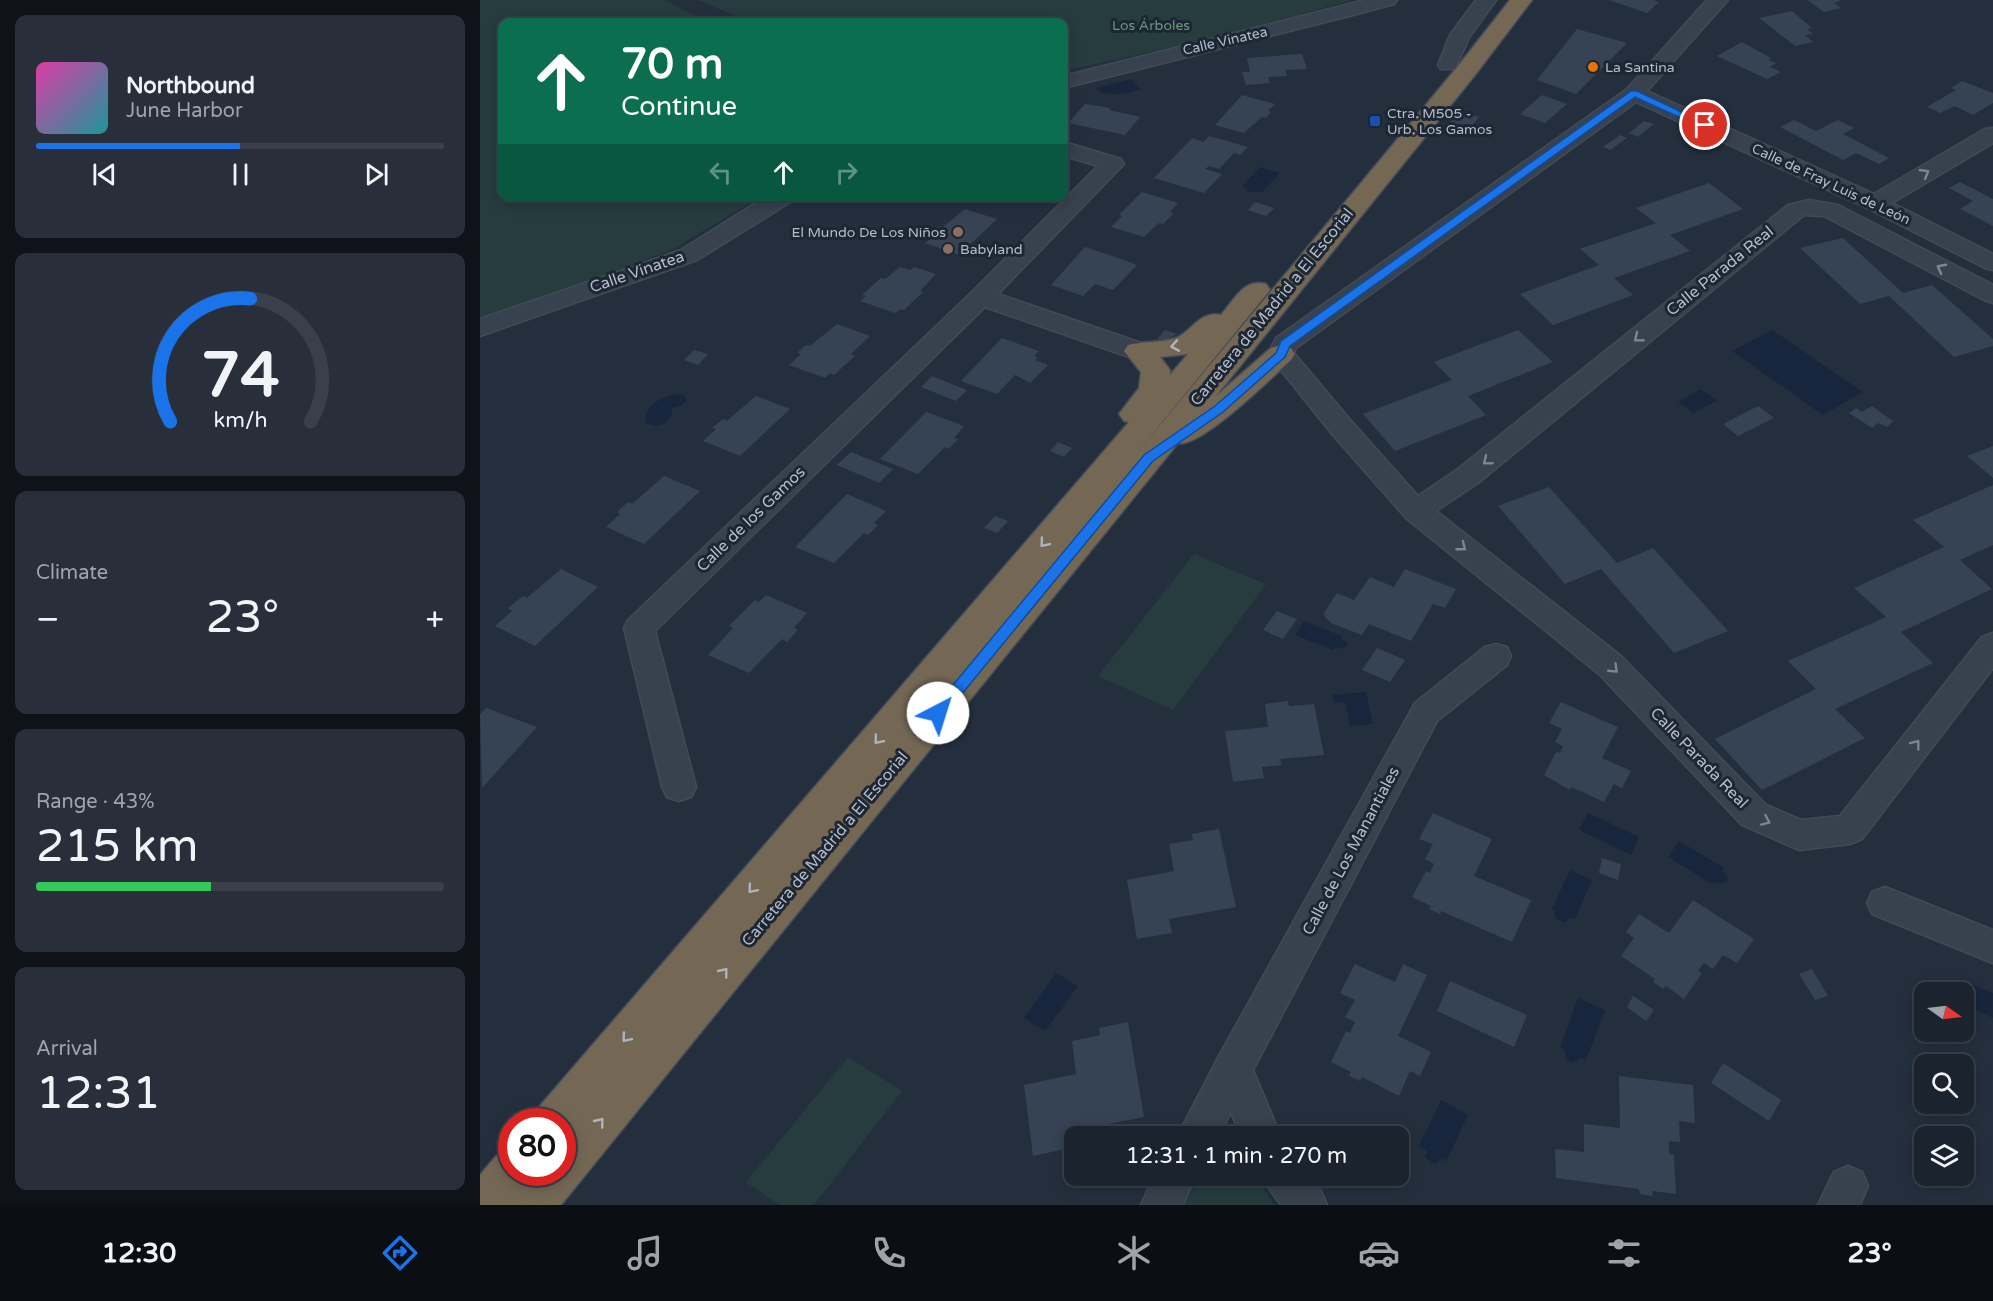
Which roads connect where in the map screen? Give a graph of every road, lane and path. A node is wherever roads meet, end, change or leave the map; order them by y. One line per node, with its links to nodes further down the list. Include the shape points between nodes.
1 (1387, 0): 7 (street, Calle Vinatea)
2 (1486, 0): 6 (street, via 1460,34)
3 (1497, 0): 6 (highway, Carretera de Madrid a El Escorial)
4 (1521, 0): 20 (highway, Carretera de Madrid a El Escorial)
5 (1718, 0): 8 (street)
6 (1448, 65): 14 (highway, Carretera de Madrid a El Escorial)
7 (1068, 81)
8 (1634, 93): 12 (street, Calle de Fray Luis de León); 19 (street, via 1285,344)
9 (1993, 134): 12 (street, one-way to 9)
10 (1068, 151): 16 (street, Calle de los Gamos, via 1113,164)
11 (776, 201): 17 (street, Calle Vinatea, via 689,255)
12 (1875, 203): 13 (street, Calle de Fray Luis de León)
13 (1993, 263)
14 (1257, 290): 18 (highway, one-way to 18, via 1183,346); 21 (highway, Carretera de Madrid a El Escorial)
15 (1993, 295): 22 (street, Calle Parada Real, one-way to 22, via 1830,210 1796,210 1468,476)
16 (981, 297): 18 (street); 25 (street, Calle de los Gamos, via 639,628)
17 (480, 328)
18 (1138, 351): 21 (highway, via 1156,370 1153,390 1104,453)
19 (1281, 354): 20 (highway, via 1219,409); 22 (street, Calle Parada Real)
20 (1149, 458): 32 (highway, Carretera de Madrid a El Escorial, one-way to 20)
21 (1072, 510): 29 (highway, Carretera de Madrid a El Escorial, one-way to 29)
22 (1416, 511): 23 (street, Calle Parada Real, one-way to 23, via 1610,664 1754,815 1799,835 1850,829)
23 (1993, 645)
24 (1496, 656): 28 (street, Calle de Los Manantiales, via 1426,712)
25 (679, 787)
26 (1885, 903): 27 (street)
27 (1993, 947)
28 (1233, 1069): 30 (street, Calle de Los Manantiales); 31 (street)
29 (566, 1108)
30 (1203, 1126)
31 (1256, 1126)
32 (576, 1150)
33 (500, 1186): 37 (highway)
34 (547, 1186): 38 (highway)
35 (1171, 1186): 39 (street)
36 (1292, 1186): 40 (street)
37 (484, 1205)
38 (531, 1205)
39 (1161, 1205)
40 (1307, 1205)

